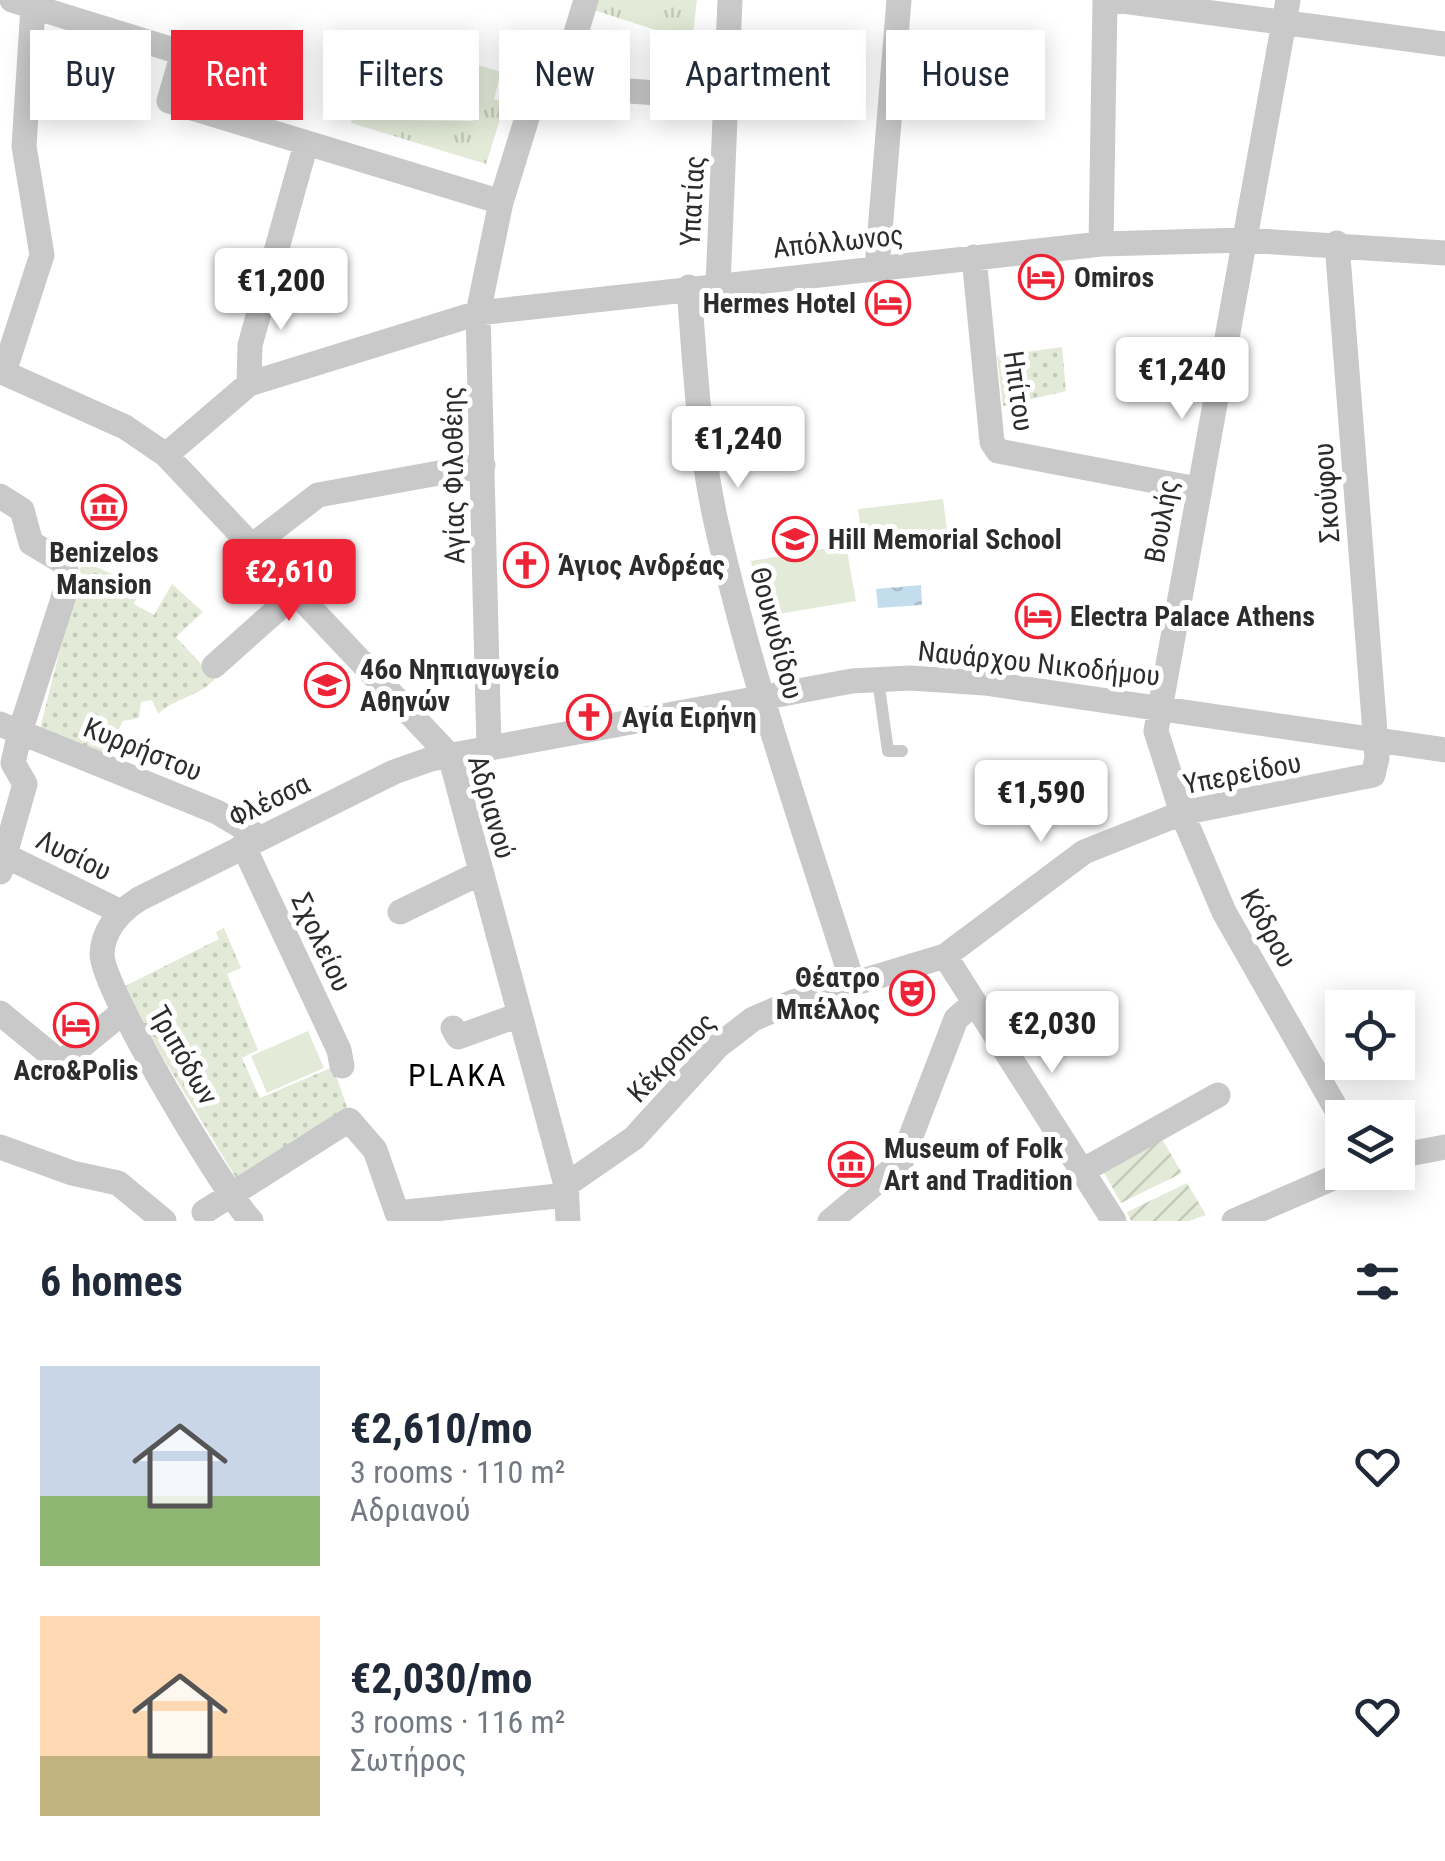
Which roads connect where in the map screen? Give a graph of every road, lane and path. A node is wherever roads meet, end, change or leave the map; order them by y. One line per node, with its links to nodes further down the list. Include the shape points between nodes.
1 (586, 0): 8 (street)
2 (730, 0): 19 (street, Υπατίας)
3 (899, 0): 18 (street)
4 (1105, 0): 15 (street)
5 (1115, 0): 7 (street)
6 (22, 4): 11 (street, via 183,52 168,101); 22 (street, via 30,58 25,168 42,255)
7 (1286, 12): 9 (street); 13 (street, Βουλής)
8 (577, 30)
9 (1445, 44)
10 (527, 120): 12 (street, Αγίας Φιλοθέης)
11 (306, 144): 12 (street); 23 (street, via 250,345)
12 (501, 202): 21 (street, Αγίας Φιλοθέης)
13 (1244, 240): 14 (street, Απόλλωνος); 15 (street, Απόλλωνος); 26 (street, Βουλής)
14 (1337, 243): 16 (street, Απόλλωνος); 35 (street, Σκούφου)
15 (1101, 244): 17 (street, Απόλλωνος)
16 (1445, 254)
17 (974, 257): 18 (street, Απόλλωνος); 26 (street, Ηπίτου, via 998,451)
18 (878, 268): 19 (street, Απόλλωνος)
19 (718, 284): 20 (street, Απόλλωνος)
20 (689, 287): 21 (street, Απόλλωνος); 32 (street, Θουκυδίδου, via 711,495)
21 (478, 313): 23 (street, Απόλλωνος); 25 (street, Αγίας Φιλοθέης)
22 (2, 372): 24 (street, Αδριανού, via 126,426)
23 (249, 384): 24 (street)
24 (166, 455): 28 (street, Αδριανού)
25 (483, 465): 28 (street, via 318,495); 36 (street, Αγίας Φιλοθέης)
26 (1197, 489): 33 (street, Βουλής)
27 (0, 496): 34 (street, via 22,510 30,544 63,562 70,580)
28 (253, 545): 29 (street, Αδριανού)
29 (297, 592): 30 (street); 39 (street, Αδριανού)
30 (214, 666)
31 (878, 680): 32 (street, Ναυάρχου Νικοδήμου); 33 (street, Ναυάρχου Νικοδήμου, via 985,683); 38 (lane, via 888,752)
32 (763, 699): 36 (street, Ναυάρχου Νικοδήμου); 47 (street, Θουκυδίδου)
33 (1159, 706): 35 (street, Ναυάρχου Νικοδήμου); 40 (street, Βουλής, via 1157,741)
34 (10, 728): 41 (street, Κυρρήστου, via 217,812); 42 (street, via 24,784)
35 (1376, 738): 37 (street, Ναυάρχου Νικοδήμου); 40 (street, Υπερείδου, via 1376,769 1362,781)
36 (489, 749): 39 (street, Ναυάρχου Νικοδήμου)
37 (1445, 750)
38 (902, 752)
39 (450, 756): 41 (street, Φλέσσα, via 394,772); 43 (street, Αδριανού)
40 (1182, 814): 46 (street, Υπερείδου, via 1064,862); 55 (street, Κόδρου, via 1224,912)
41 (251, 841): 44 (street, Φλέσσα); 53 (street, Σχολείου)
42 (2, 860): 44 (street, Λυσίου)
43 (480, 873): 45 (street); 51 (street, Αδριανού)
44 (121, 912): 49 (street, Τριπόδων, via 104,938 102,957)
45 (400, 912)
46 (945, 956): 47 (street, Κέκροπος); 48 (street)
47 (853, 984): 62 (street, Κέκροπος, via 765,1017 718,1046)
48 (972, 1005): 59 (street); 66 (street, via 956,1019 901,1162)
49 (124, 1011): 50 (street, via 62,1063); 61 (street, Τριπόδων)
50 (0, 1014)
51 (518, 1015): 52 (street, via 458,1036); 62 (street, Αδριανού)
52 (453, 1028)
53 (342, 1066)
54 (1218, 1094): 59 (street)
55 (1331, 1100)
56 (0, 1147): 64 (street, via 118,1183)
57 (1445, 1147): 58 (street)
58 (1415, 1153)
59 (1082, 1171): 67 (street)
60 (1325, 1182): 68 (street)
61 (233, 1197): 62 (street, via 349,1120 375,1150 398,1213); 63 (street); 65 (street, Τριπόδων)
62 (567, 1200)
63 (204, 1212)
64 (164, 1221)
65 (251, 1221)
66 (830, 1221)
67 (1114, 1221)
68 (1234, 1221)

